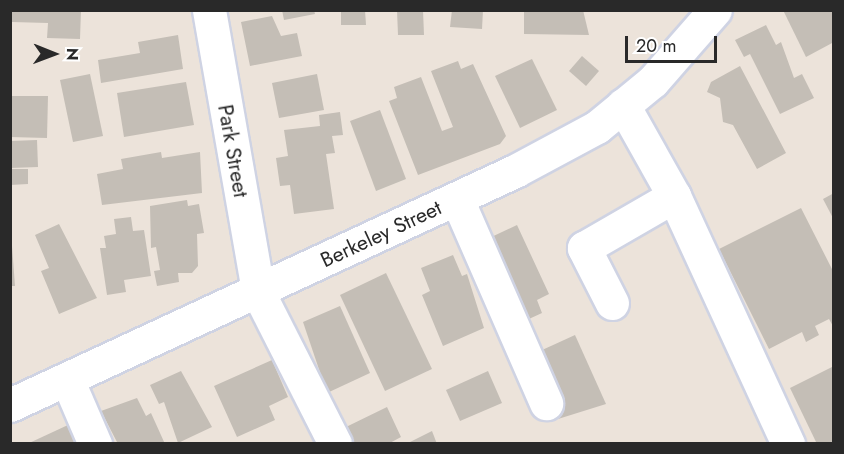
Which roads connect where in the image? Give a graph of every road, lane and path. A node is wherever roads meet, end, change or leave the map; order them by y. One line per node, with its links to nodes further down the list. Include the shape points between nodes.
1 (209, 10): 6 (street, Park Street)
2 (715, 10): 3 (street, Berkeley Street, via 653,81)
3 (623, 105): 4 (street); 5 (street, Berkeley Street, via 597,127)
4 (674, 196): 7 (street, via 584,248); 13 (street)
5 (457, 199): 6 (street, Berkeley Street); 9 (street)
6 (258, 292): 8 (street, Berkeley Street); 12 (street, Park Street)
7 (612, 303)
8 (68, 379): 10 (street, Berkeley Street); 11 (street)
9 (546, 403)
10 (10, 405)
11 (95, 444)
12 (335, 444)
13 (788, 444)

